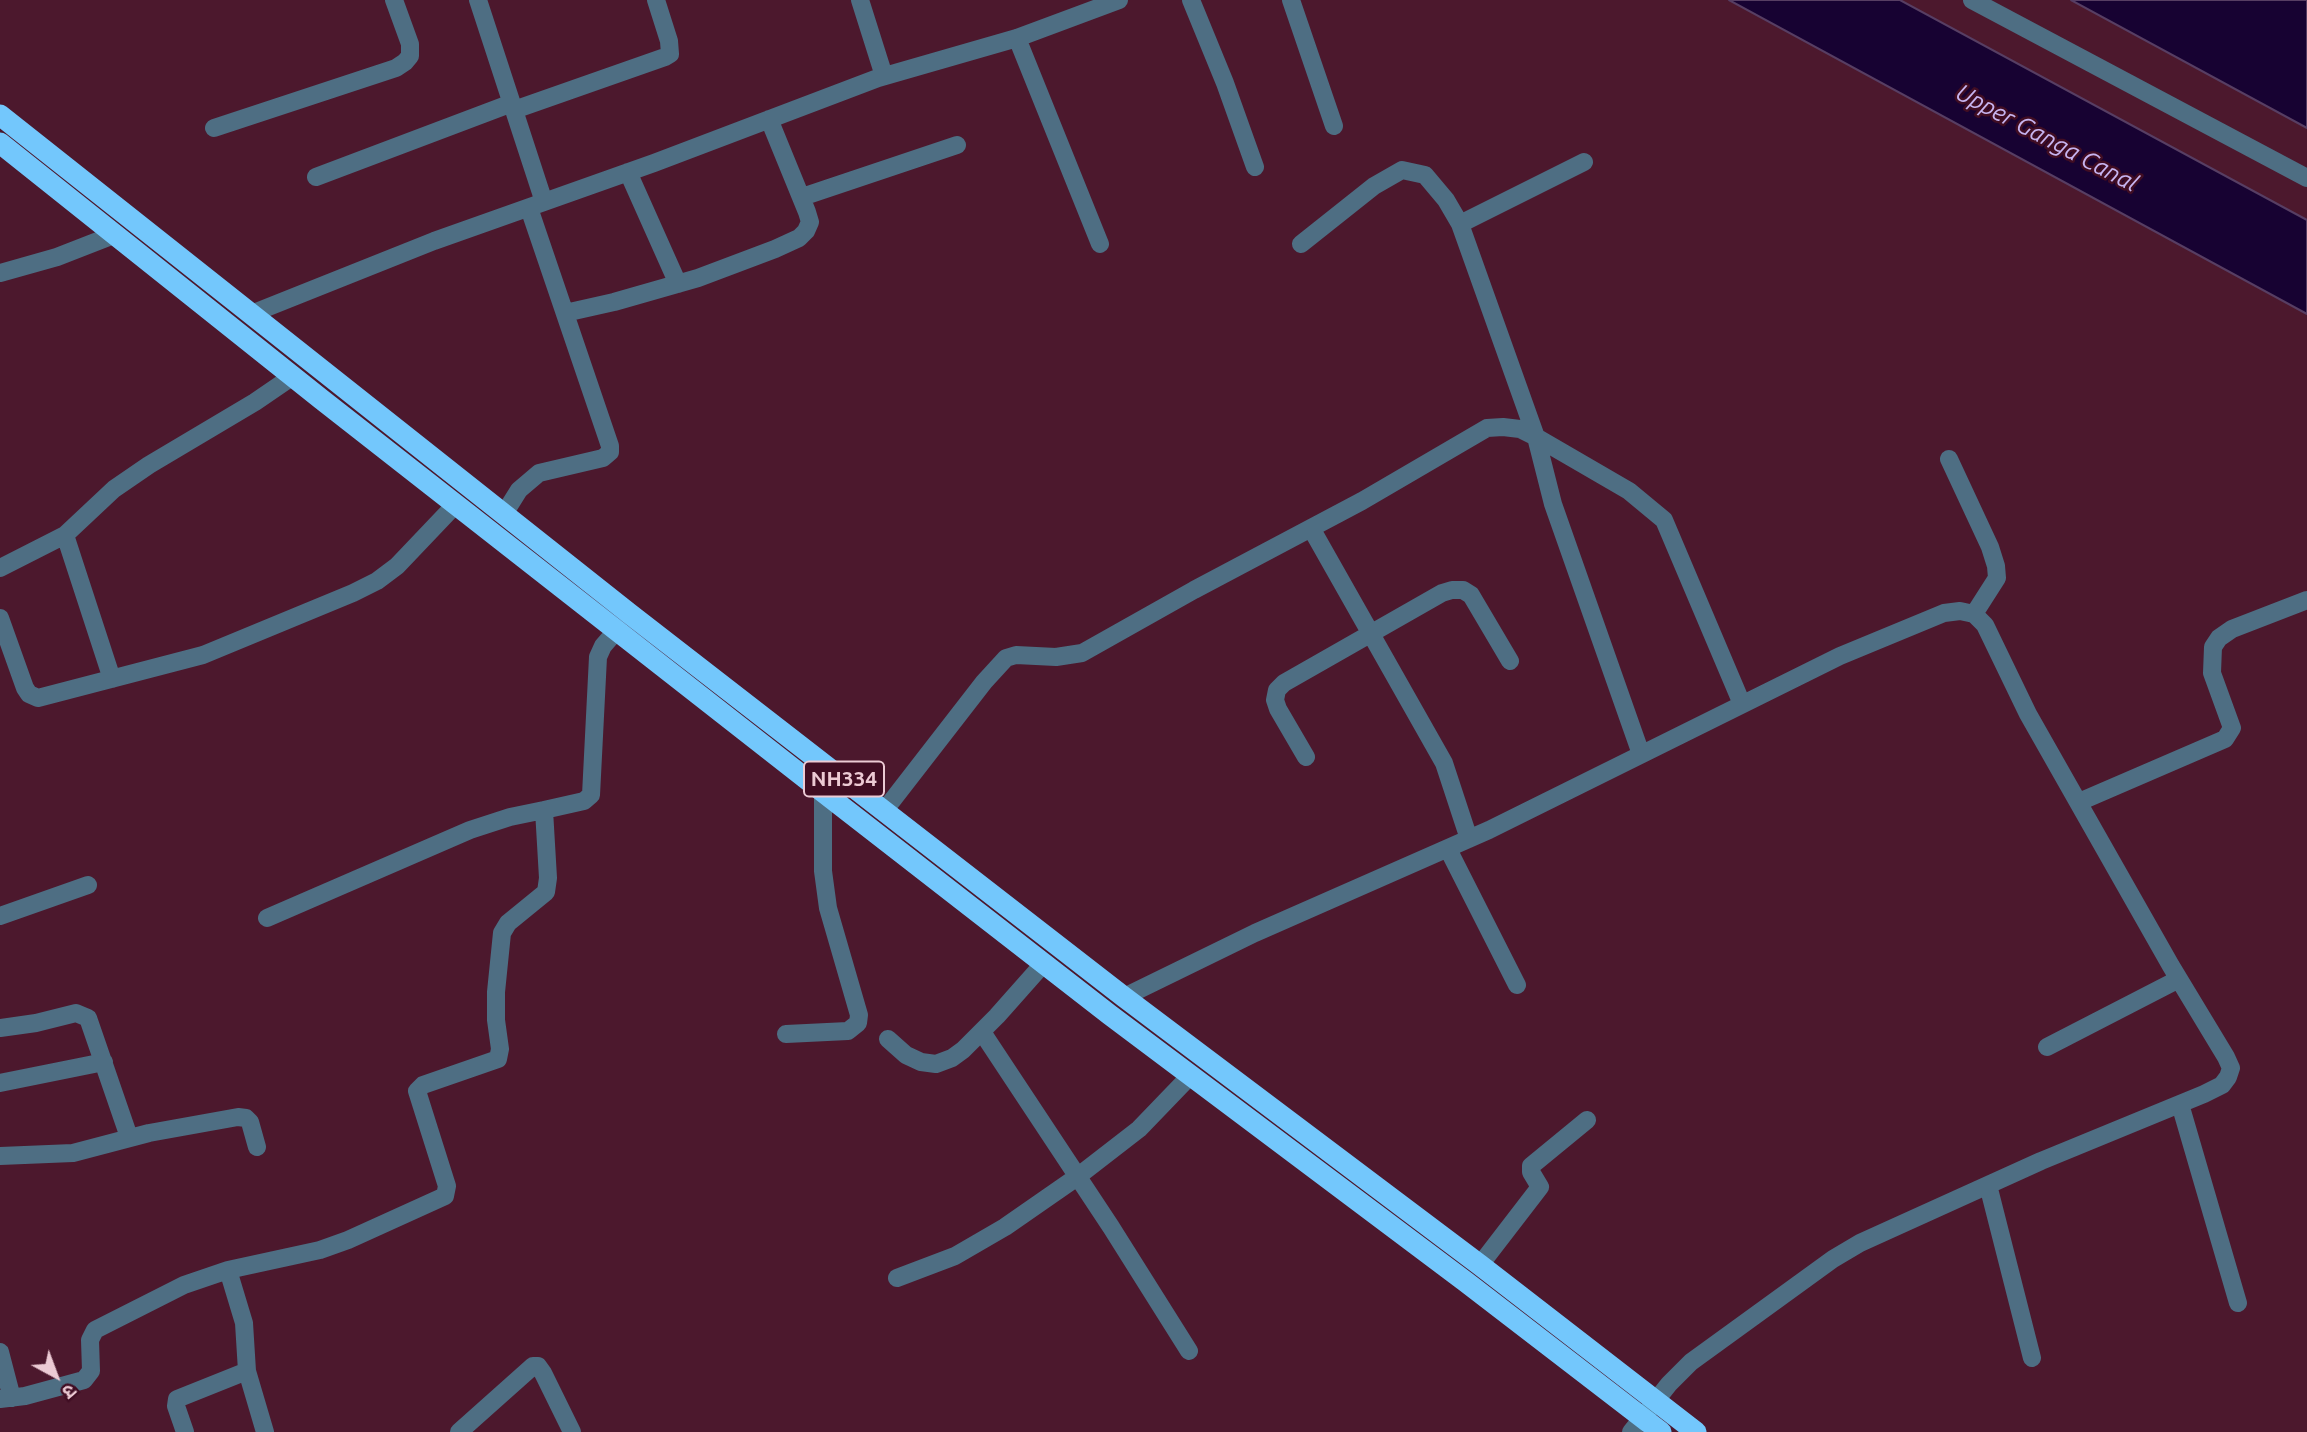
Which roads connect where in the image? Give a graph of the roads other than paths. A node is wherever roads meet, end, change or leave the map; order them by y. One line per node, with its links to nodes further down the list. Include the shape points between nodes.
1 (394, 0): 15 (street, via 410,44 405,62)
2 (478, 0): 11 (street)
3 (656, 0): 11 (street, via 670,54)
4 (860, 0): 10 (street)
5 (1119, 0): 9 (street)
6 (1191, 0): 19 (street)
7 (1292, 0): 14 (street)
8 (1972, 0): 22 (street)
9 (1017, 38): 10 (street); 27 (street)
10 (884, 76): 13 (street)
11 (513, 106): 21 (street); 24 (street)
12 (0, 115): 32 (highway, NH334)
13 (769, 119): 20 (street); 23 (street)
14 (1334, 126)
15 (214, 128)
16 (0, 143): 26 (highway, NH334)
17 (957, 145): 23 (street)
18 (1584, 162): 25 (street)
19 (1255, 167)
20 (628, 172): 24 (street); 30 (street)
21 (316, 177)
22 (2307, 178)
23 (802, 197): 30 (street, via 810,222 799,238)
24 (537, 205): 31 (street); 32 (street)
25 (1460, 224): 28 (street, via 1425,175 1402,170 1374,186); 34 (street)
26 (116, 234): 29 (street); 33 (highway, NH334)
27 (1100, 244)
28 (1301, 244)
29 (0, 273)
30 (678, 284): 31 (street)
31 (565, 313): 37 (street, via 610,440 610,452 603,458 539,473 519,490)
32 (250, 314): 37 (highway, NH334)
33 (293, 376): 36 (highway, NH334); 39 (street, via 114,489)
34 (1536, 437): 38 (street, via 1520,429 1487,428); 48 (street, via 1629,491 1664,520); 49 (street, via 1553,504)
35 (1949, 459): 42 (street, via 1996,566 1997,578)
36 (456, 504): 44 (highway, NH334); 47 (street, via 377,581 247,639)
37 (504, 514): 54 (highway, NH334)
38 (1311, 528): 45 (street); 54 (street, via 1082,653 1006,658)
39 (65, 535): 40 (street); 47 (street)
40 (0, 568)
41 (2307, 600): 52 (street, via 2231,629 2213,647 2213,673 2232,728 2225,739)
42 (1974, 614): 48 (street, via 1960,611 1933,618 1840,656); 52 (street, via 1985,625)
43 (0, 618): 47 (street, via 25,688 33,697)
44 (616, 631): 51 (highway, NH334); 53 (street, via 598,657 591,795 584,801)
45 (1371, 633): 46 (street, via 1442,593 1463,590 1478,603); 50 (street, via 1277,691 1278,709); 55 (street, via 1444,764)
46 (1510, 661)
47 (112, 679)
48 (1742, 704): 49 (street)
49 (1641, 754): 55 (street)
50 (1306, 757)
51 (823, 792): 60 (highway, NH334); 66 (street, via 828,908 858,1023 848,1031)
52 (2079, 802): 61 (street)
53 (544, 810): 59 (street, via 470,830); 80 (street, via 546,892 502,933 496,992 498,1059 417,1091 447,1186 445,1196 320,1250)
54 (884, 811): 63 (highway, NH334)
55 (1469, 839): 56 (street)
56 (1448, 849): 62 (street); 63 (street, via 1255,933)
57 (88, 885): 58 (street)
58 (0, 916)
59 (267, 918)
60 (1044, 963): 65 (street); 70 (highway, NH334)
61 (2179, 979): 68 (street); 72 (street, via 2231,1068 2222,1085)
62 (1517, 985)
63 (1124, 998): 79 (highway, NH334)
64 (0, 1028): 69 (street, via 82,1014 91,1024)
65 (982, 1032): 67 (street, via 952,1058 936,1064 906,1055); 77 (street)
66 (786, 1034)
67 (888, 1039)
68 (2047, 1047)
69 (104, 1062): 71 (street); 74 (street)
70 (1191, 1075): 77 (street, via 1139,1129); 89 (highway, NH334)
71 (0, 1083)
72 (2180, 1104): 78 (street); 82 (street)
73 (1587, 1120): 79 (street, via 1531,1166 1540,1187)
74 (129, 1138): 75 (street, via 238,1117 246,1118 253,1129); 76 (street, via 73,1153)
75 (257, 1147)
76 (0, 1156)
77 (1077, 1177): 81 (street, via 976,1245); 83 (street)
78 (1988, 1185): 85 (street); 88 (street, via 1833,1259 1691,1362)
79 (1480, 1265): 88 (highway, NH334)
80 (228, 1270): 86 (street, via 244,1323); 87 (street, via 184,1285 95,1330 90,1340 91,1371 84,1380)
81 (897, 1278)
82 (2238, 1303)
83 (1189, 1351)
84 (0, 1352): 87 (street)
85 (2032, 1358)
86 (247, 1371): 91 (street, via 177,1399); 92 (street)
87 (6, 1398)
88 (1657, 1401): 89 (street); 95 (highway, NH334)
89 (1637, 1425): 94 (highway, NH334)
90 (464, 1430): 93 (street, via 538,1366)
91 (185, 1432)
92 (265, 1432)
93 (572, 1432)
94 (1661, 1432)
95 (1696, 1432)

